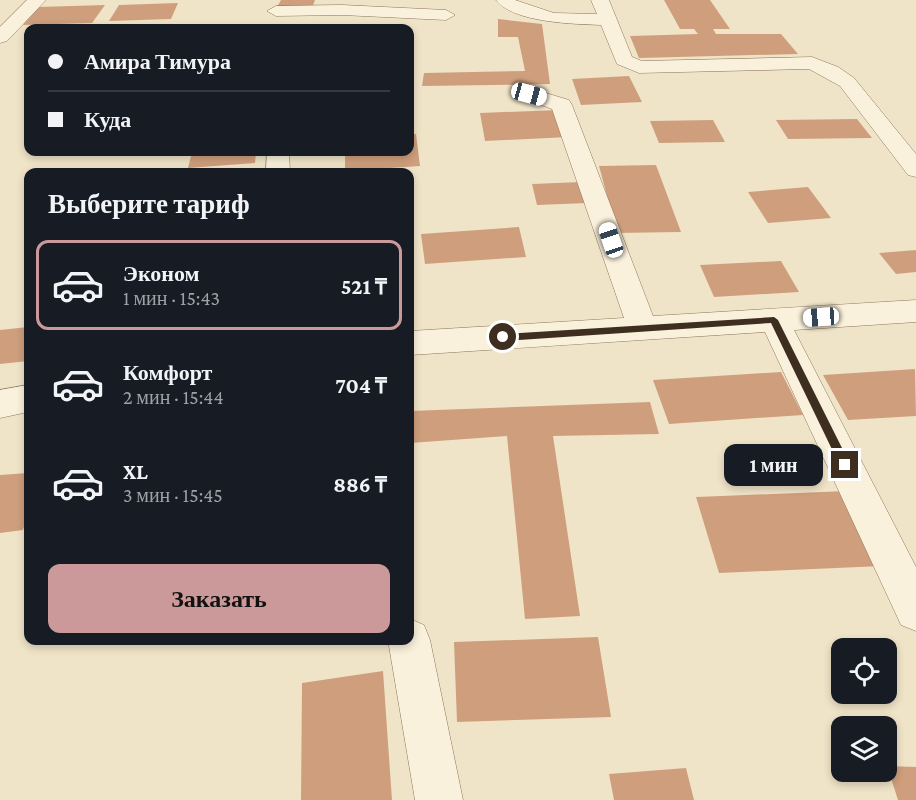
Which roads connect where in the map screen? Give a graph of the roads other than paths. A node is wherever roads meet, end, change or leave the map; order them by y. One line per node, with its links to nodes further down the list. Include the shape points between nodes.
1 (37, 0): 6 (street)
2 (505, 0): 3 (street, via 552,18)
3 (605, 10): 8 (street, via 624,60 639,67 812,63 831,70 847,82)
4 (274, 13): 5 (street, via 342,10)
5 (446, 15)
6 (0, 37)
7 (529, 94): 11 (street, via 561,105)
8 (916, 170)
9 (916, 311): 10 (street)
10 (774, 320): 11 (street); 15 (street)
11 (642, 328): 12 (street)
12 (414, 343)
13 (24, 400): 14 (street)
14 (0, 404)
15 (916, 610)
16 (410, 645): 17 (street)
17 (439, 800)

